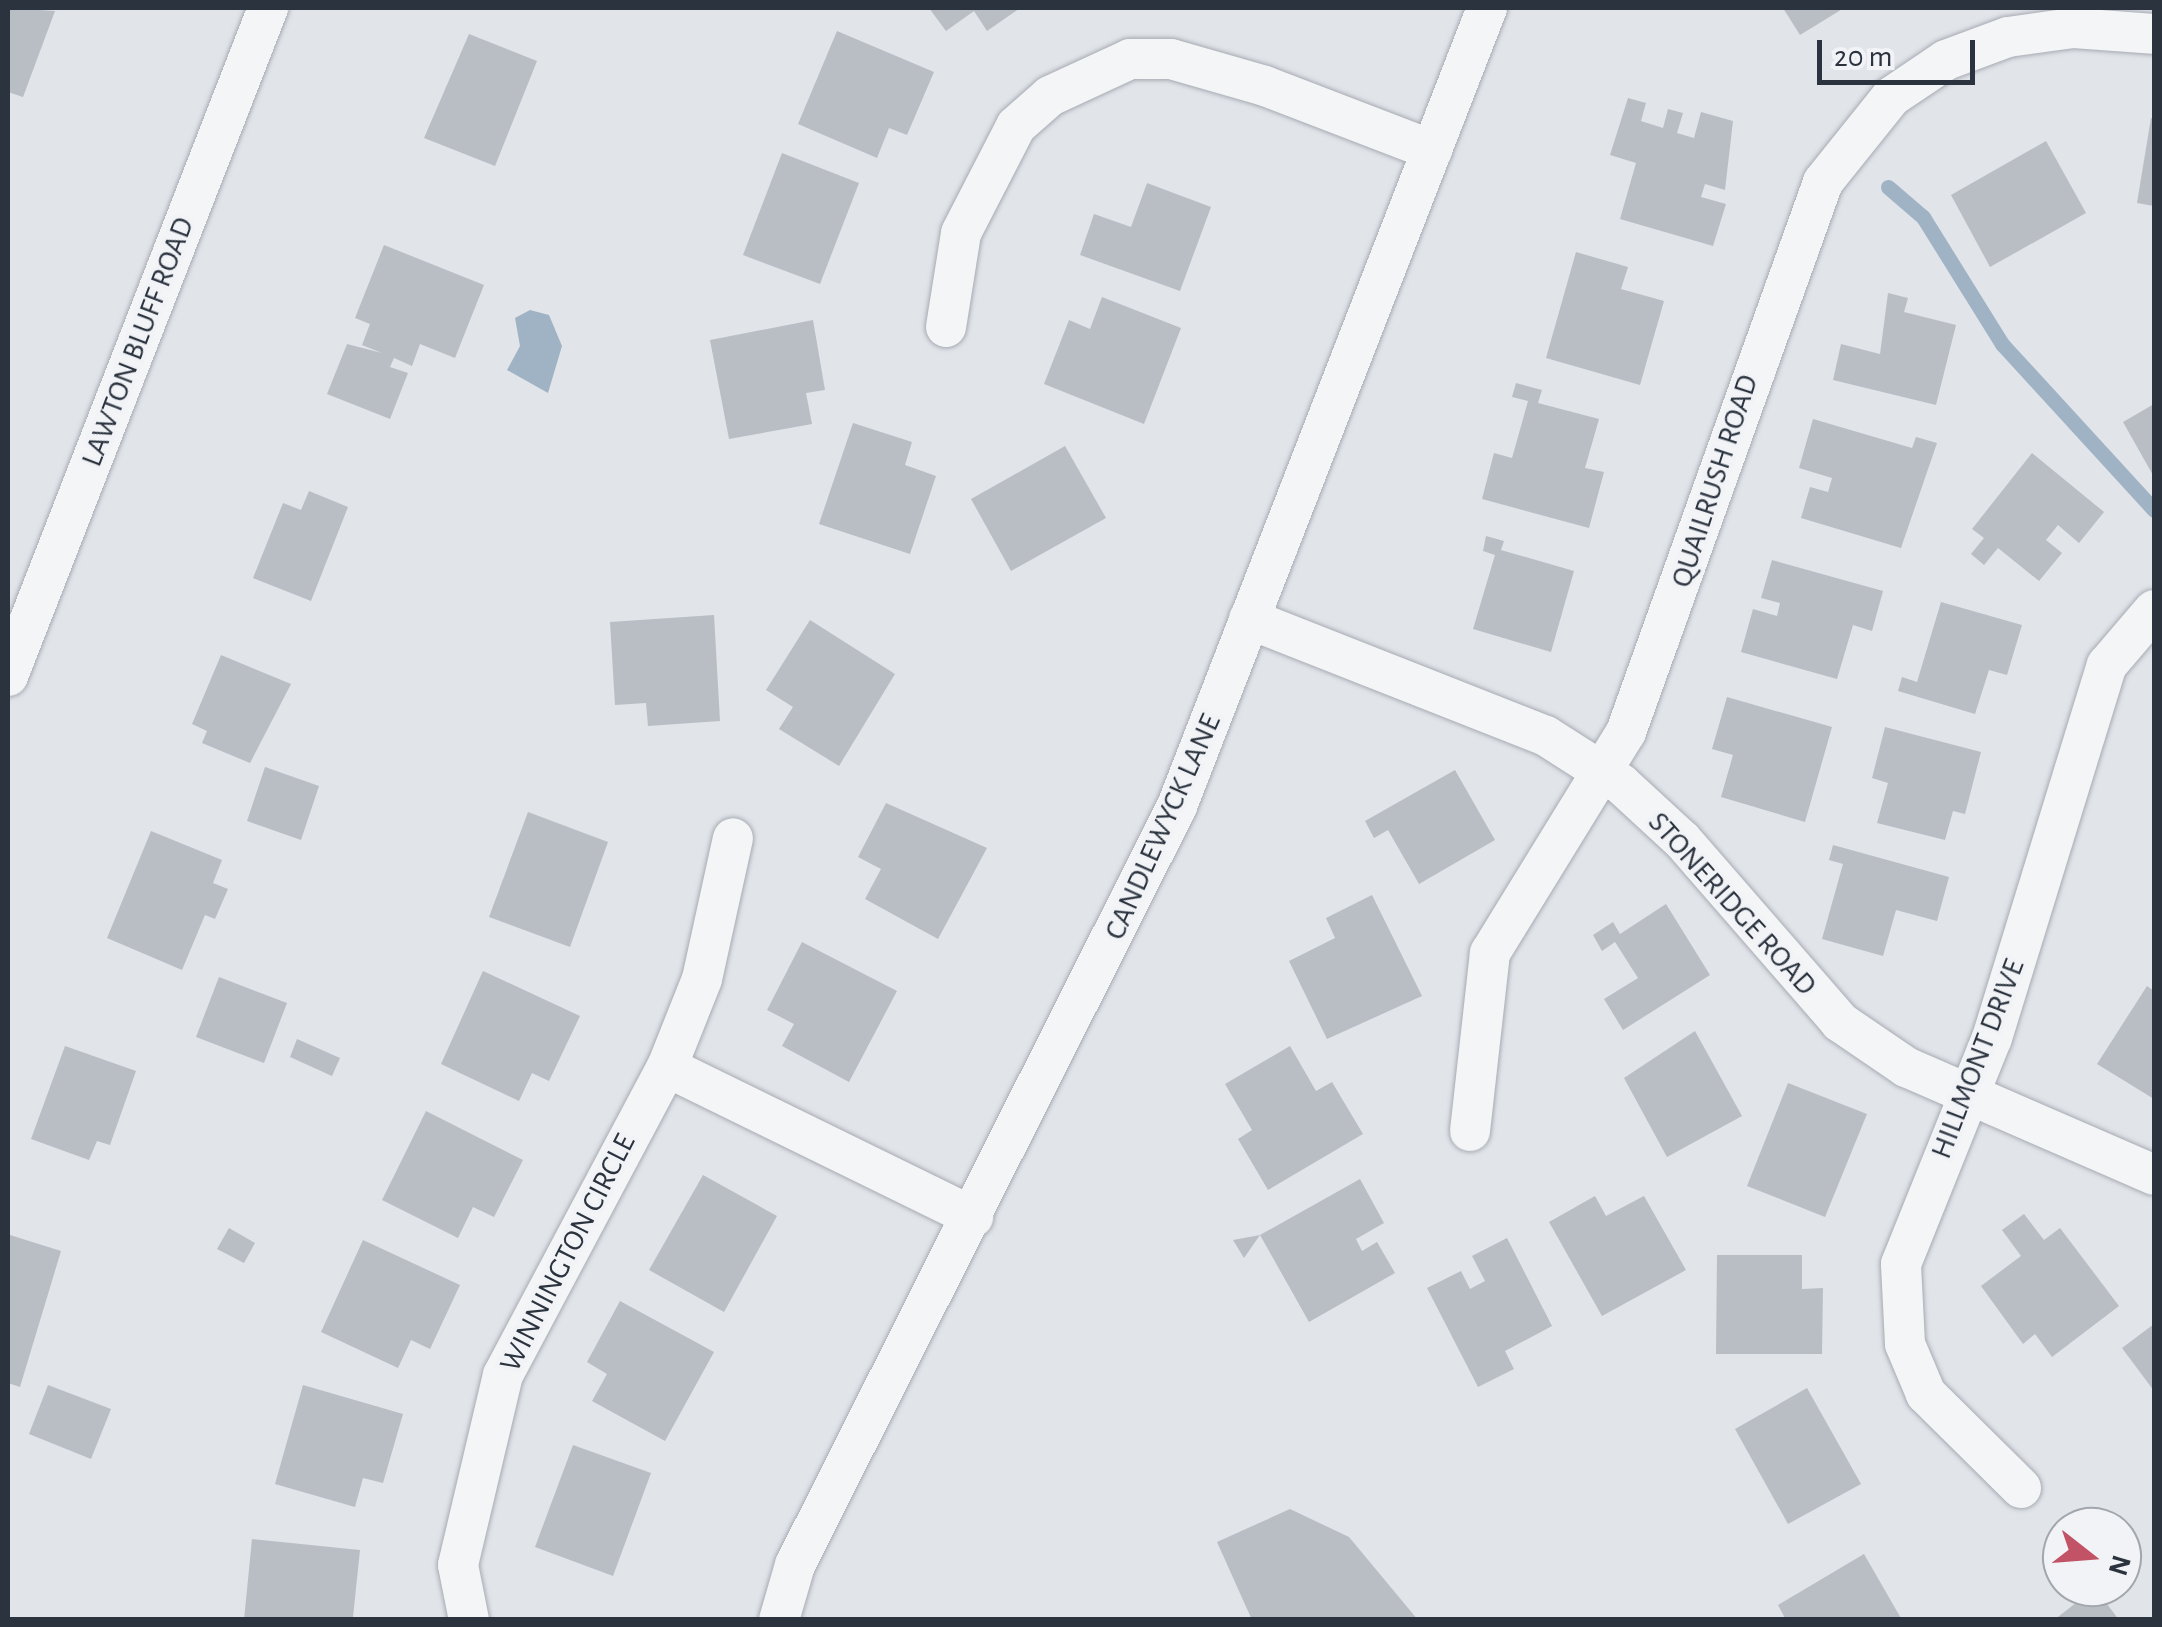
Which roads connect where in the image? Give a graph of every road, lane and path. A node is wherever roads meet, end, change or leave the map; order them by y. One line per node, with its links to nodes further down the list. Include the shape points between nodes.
1 (268, 8): 8 (street, LAWTON BLUFF ROAD)
2 (1486, 8): 4 (street, CANDLEWYCK LANE)
3 (2154, 34): 9 (street, QUAILRUSH ROAD, via 2074,28 2008,37 1918,77 1846,146 1803,220 1654,668)
4 (1432, 150): 5 (street, via 1265,86 1171,60 1130,59 1050,96 1016,126 961,232); 7 (street, CANDLEWYCK LANE)
5 (946, 327)
6 (2154, 610): 12 (street, HILLMONT DRIVE, via 2107,665)
7 (1250, 619): 9 (street, STONERIDGE ROAD, via 1546,736); 15 (street, CANDLEWYCK LANE, via 1176,806)
8 (8, 676)
9 (1603, 772): 12 (street, STONERIDGE ROAD, via 1682,840 1840,1022); 13 (street, QUAILRUSH ROAD, via 1494,940)
10 (732, 838): 11 (street, WINNINGTON CIRCLE, via 702,979)
11 (667, 1067): 15 (street); 17 (street, WINNINGTON CIRCLE, via 503,1375 458,1565)
12 (1967, 1096): 14 (street, STONERIDGE ROAD); 16 (street, HILLMONT DRIVE, via 1907,1237 1900,1318 1938,1412)
13 (1470, 1131)
14 (2154, 1176)
15 (973, 1218): 18 (street, CANDLEWYCK LANE, via 794,1566)
16 (2022, 1488)
17 (469, 1620)
18 (779, 1620)

